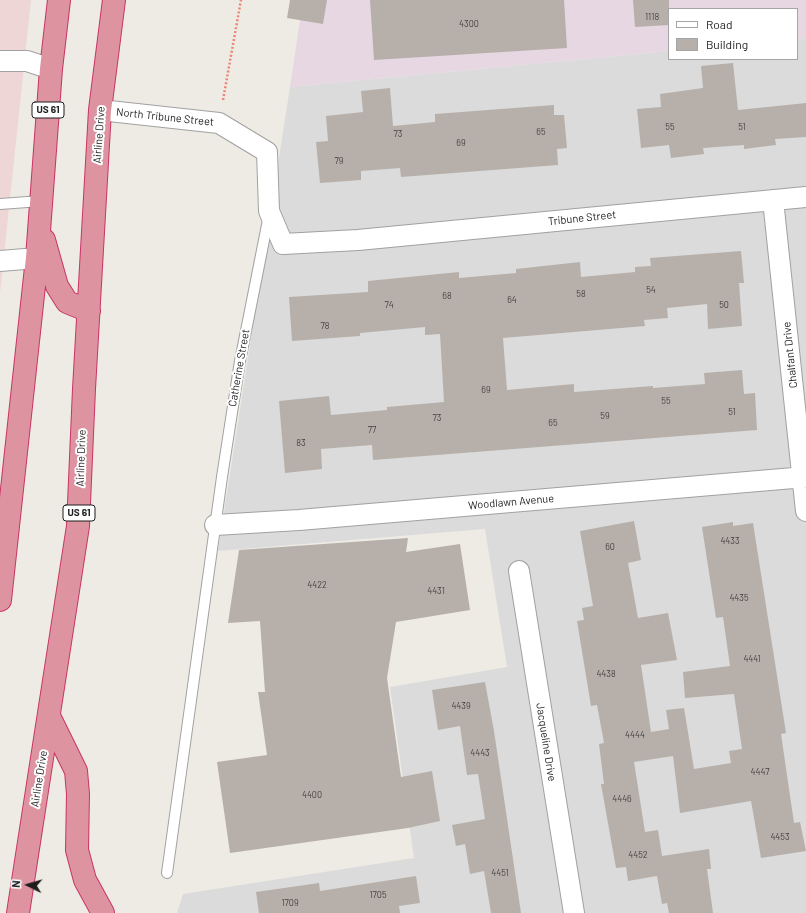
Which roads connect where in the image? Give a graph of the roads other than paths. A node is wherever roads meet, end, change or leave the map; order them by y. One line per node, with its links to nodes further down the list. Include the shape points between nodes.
1 (59, 0): 4 (highway, US 61)
2 (114, 0): 5 (highway, Airline Drive / US 61)
3 (0, 61): 4 (street, via 27,61)
4 (51, 69): 9 (highway, US 61)
5 (100, 110): 10 (street, North Tribune Street, via 219,123 267,152); 14 (highway, Airline Drive / US 61)
6 (806, 197): 7 (street, Tribune Street)
7 (773, 200): 11 (street, Tribune Street); 15 (street, Chalfant Drive)
8 (0, 204): 9 (lane)
9 (40, 211): 12 (highway, US 61); 14 (highway, via 51,270 57,286 67,302)
10 (269, 211): 11 (street, North Tribune Street, via 283,244); 17 (lane, Catherine Street, via 240,361)
11 (358, 240)
12 (37, 258): 13 (street); 18 (highway, US 61)
13 (0, 261)
14 (89, 311): 21 (highway, Airline Drive / US 61, via 78,526)
15 (804, 477): 16 (street, Chalfant Drive); 17 (street, Woodlawn Avenue)
16 (806, 511)
17 (215, 525): 22 (lane, Catherine Street)
18 (4, 530): 20 (highway, US 61)
19 (519, 572): 25 (street, Jacqueline Drive)
20 (0, 600)
21 (49, 716): 23 (highway, Airline Drive / US 61); 24 (highway, via 76,771 77,850 85,880)
22 (167, 873)
23 (18, 913)
24 (103, 913)
25 (574, 913)

